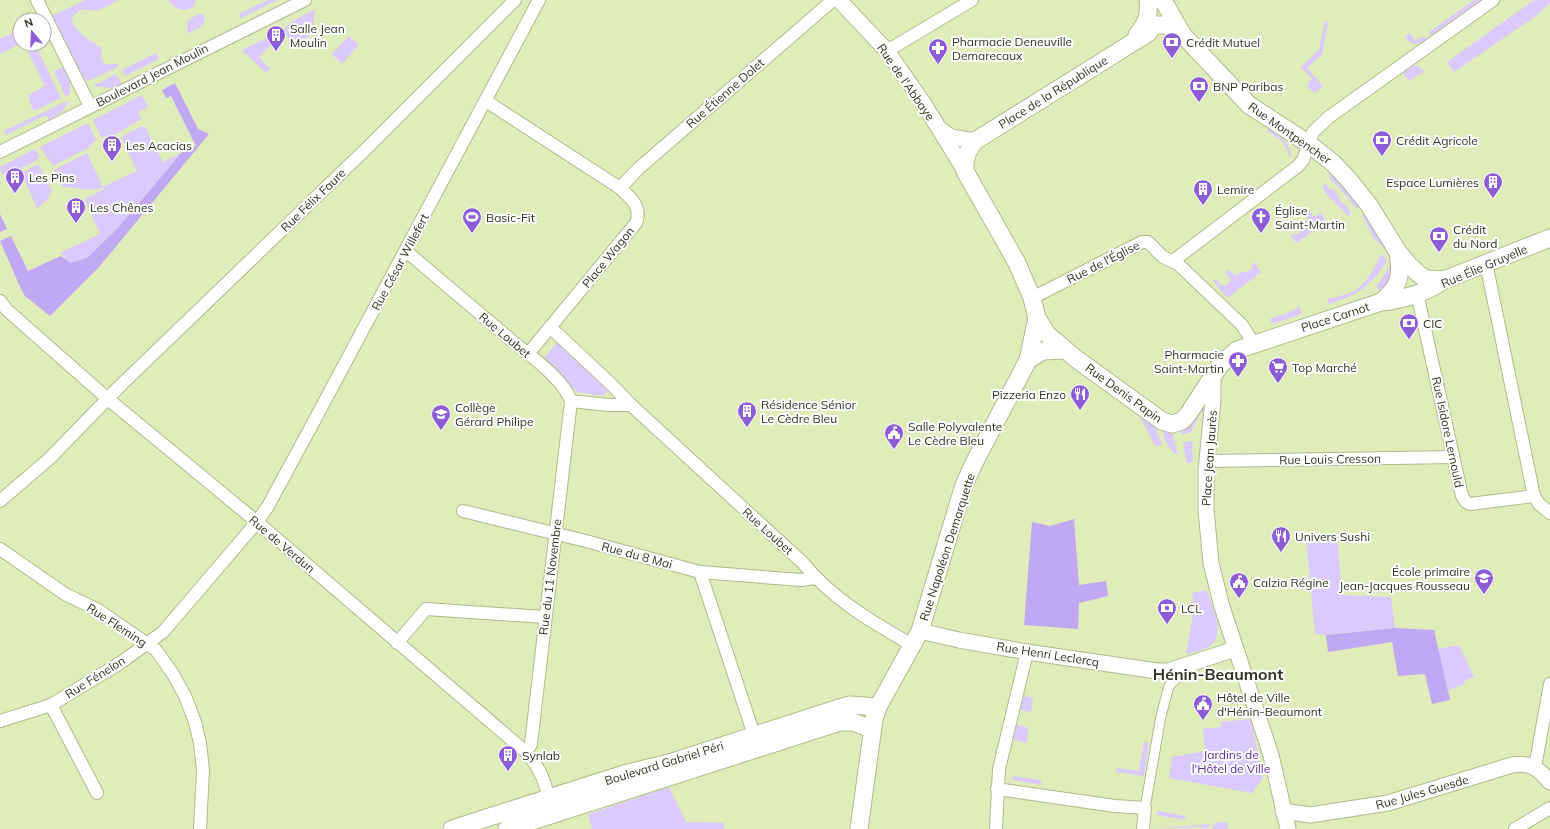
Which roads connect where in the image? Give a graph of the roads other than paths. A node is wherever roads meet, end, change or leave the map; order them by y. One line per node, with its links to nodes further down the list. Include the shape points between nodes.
1 (37, 0): 15 (street)
2 (305, 0): 15 (street, Boulevard Jean Moulin)
3 (515, 0): 39 (street, Rue Félix Faure, via 366,149)
4 (833, 0): 21 (street, Rue Étienne Dolet, via 638,169)
5 (839, 0): 13 (street, Rue de l'Abbaye)
6 (972, 0): 13 (street)
7 (1148, 0): 12 (main road, Place de la République, via 1148,17)
8 (1163, 0): 11 (main road, Rue Montpencher)
9 (1493, 0): 18 (street, via 1328,116 1313,132)
10 (533, 2): 14 (street, Rue César Willefert)
11 (1182, 34): 12 (main road, Place de la République, via 1159,24); 18 (main road, Rue Montpencher, via 1254,110)
12 (1130, 43): 17 (main road, Place de la République)
13 (887, 51): 16 (street, Rue de l'Abbaye)
14 (486, 101): 21 (street, Place Wagon); 23 (street, Rue César Willefert)
15 (90, 106): 19 (street, Boulevard Jean Moulin)
16 (940, 130): 17 (street, Rue de l'Abbaye, via 951,137); 20 (street, Rue de l'Abbaye)
17 (975, 141): 20 (main road, via 965,156)
18 (1309, 144): 24 (main road, Rue Montpencher, via 1349,180 1369,205); 25 (street, via 1298,166)
19 (0, 152)
20 (965, 171): 29 (main road, Rue de l'Abbaye, via 1017,263)
21 (620, 188): 33 (street, Place Wagon, via 632,198 636,206 636,223)
22 (1550, 238): 26 (main road, Rue Élie Gruyelle)
23 (406, 251): 36 (street, Rue Loubet); 48 (street, Rue César Willefert)
24 (1398, 252): 27 (main road, Rue Montpencher, via 1421,276); 31 (main road, Rue Montpencher, via 1400,268 1397,283 1394,291)
25 (1173, 261): 29 (street, Rue de l'Église, via 1163,257 1148,242 1142,242); 34 (street, Rue de l'Église, via 1238,320)
26 (1486, 263): 27 (main road, Rue Élie Gruyelle); 44 (street)
27 (1444, 280): 28 (main road, Rue Élie Gruyelle, via 1433,288)
28 (1417, 293): 31 (main road, Place Carnot); 42 (street, Rue Isidore Lernould)
29 (1032, 298): 32 (main road, Rue de l'Abbaye)
30 (0, 302): 39 (street, Rue de Verdun)
31 (1381, 302): 34 (main road, Place Carnot)
32 (1037, 318): 35 (main road, Rue Denis Papin, via 1047,334); 37 (main road, Rue Napoléon Demarquette)
33 (550, 327): 36 (street, Place Wagon); 41 (street, Rue Loubet)
34 (1254, 344): 38 (main road, via 1228,357)
35 (1064, 350): 37 (main road, via 1043,351); 38 (main road, Rue Denis Papin, via 1168,424 1176,424 1186,417)
36 (528, 354): 40 (street, Rue Loubet, via 562,385)
37 (1028, 360): 54 (main road, Rue Napoléon Demarquette, via 964,485)
38 (1213, 377): 43 (street, Place Jean Jaurès)
39 (108, 399): 45 (street, Rue Félix Faure, via 49,458); 48 (street, Rue de Verdun)
40 (571, 401): 41 (street); 49 (street, Rue du 11 Novembre)
41 (631, 405): 52 (street, Rue Loubet, via 802,562)
42 (1453, 457): 43 (street, Rue Louis Cresson); 44 (street, Rue Isidore Lernould, via 1462,496 1470,504)
43 (1207, 461): 58 (street, Place Jean Jaurès, via 1206,510 1211,563 1216,589)
44 (1534, 496): 47 (street)
45 (0, 501)
46 (463, 511): 49 (street, Rue du 8 Mai)
47 (1550, 513)
48 (257, 522): 55 (street, Rue Fénelon, via 163,632); 56 (street, Rue de Verdun)
49 (556, 534): 51 (street, Rue du 8 Mai); 53 (street, Rue du 11 Novembre)
50 (0, 549): 55 (street, Rue Fleming, via 65,594 98,610)
51 (700, 572): 52 (street, Rue du 8 Mai, via 801,580); 66 (street)
52 (815, 578): 57 (street, Rue Loubet, via 860,615)
53 (545, 617): 56 (street, via 426,609); 67 (street, Rue du 11 Novembre, via 531,744)
54 (920, 631): 57 (main road, Rue Napoléon Demarquette); 59 (street, Rue Henri Leclercq)
55 (147, 643): 62 (street, Rue Fénelon); 77 (street, Rue Fleming, via 156,650 173,674 195,722 203,770)
56 (397, 643): 67 (street, Rue de Verdun)
57 (912, 646): 63 (main road, Rue Napoléon Demarquette)
58 (1235, 649): 60 (street); 75 (street, Place Jean Jaurès, via 1266,736)
59 (1027, 652): 60 (street, Rue Henri Leclercq, via 1157,671); 70 (street, via 1002,754)
60 (1176, 668): 73 (street, via 1177,678 1169,686 1161,716)
61 (1550, 684): 68 (street)
62 (51, 705): 64 (street, Rue Fénelon); 71 (street)
63 (878, 707): 65 (main road, Rue Napoléon Demarquette); 66 (main road, Boulevard Gabriel Péri, via 850,705)
64 (0, 721)
65 (872, 729): 76 (main road, Boulevard Gabriel Péri, via 853,722 840,722); 80 (main road, Rue Napoléon Demarquette)
66 (754, 735): 72 (main road, Boulevard Gabriel Péri, via 653,768 624,774)
67 (526, 752): 72 (street, Rue de Verdun, via 539,770)
68 (1535, 767): 69 (street); 75 (street, Rue Jules Guesde, via 1522,763 1512,765 1388,803 1310,815)
69 (1550, 782)
70 (997, 789): 73 (street); 81 (street)
71 (97, 793)
72 (548, 798): 76 (street, Rue de Verdun); 78 (main road, Boulevard Gabriel Péri)
73 (1145, 808): 82 (street)
74 (1550, 808): 84 (street)
75 (1283, 811): 83 (street, Place Jean Jaurès)
76 (549, 815): 79 (main road, Boulevard Gabriel Péri)
77 (200, 829)
78 (452, 829)
79 (507, 829)
80 (859, 829)
81 (996, 829)
82 (1143, 829)
83 (1288, 829)
84 (1515, 829)

